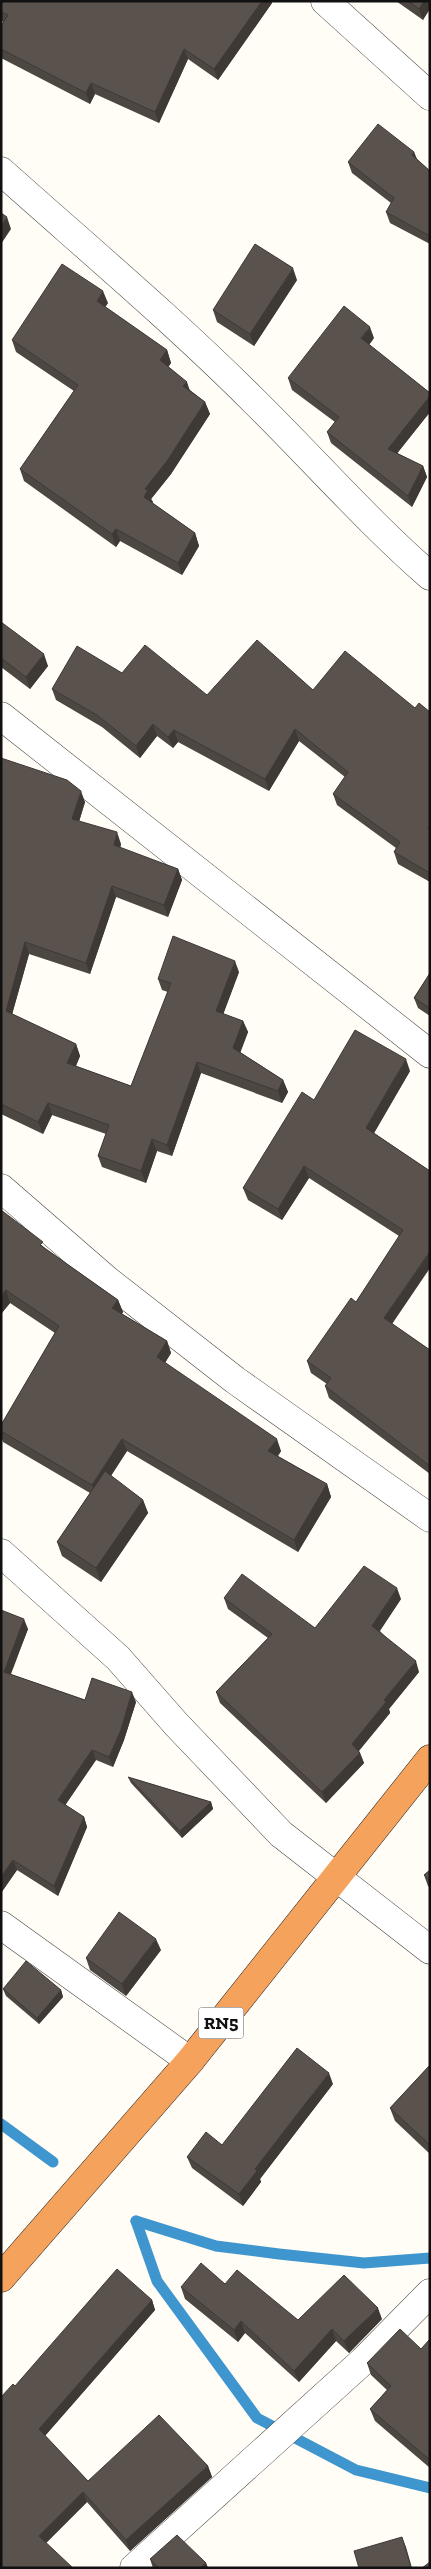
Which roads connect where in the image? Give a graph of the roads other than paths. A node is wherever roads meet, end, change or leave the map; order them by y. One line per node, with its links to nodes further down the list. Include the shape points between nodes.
1 (325, 1): 2 (street)
2 (430, 96)
3 (1, 171): 4 (street, via 212,360 349,501)
4 (430, 576)
5 (1, 716): 6 (street)
6 (430, 1054)
7 (1, 1188): 8 (street, via 107,1280 235,1380)
8 (430, 1518)
9 (1, 1553): 11 (street, via 118,1658 169,1717 281,1834)
10 (430, 1759): 11 (highway, RN5)
11 (337, 1877): 13 (street); 14 (highway, RN5)
12 (1, 1925): 14 (street)
13 (430, 1950)
14 (190, 2061): 15 (highway, RN5)
15 (1, 2278)
16 (430, 2293): 17 (street, via 363,2360)
17 (134, 2568)

